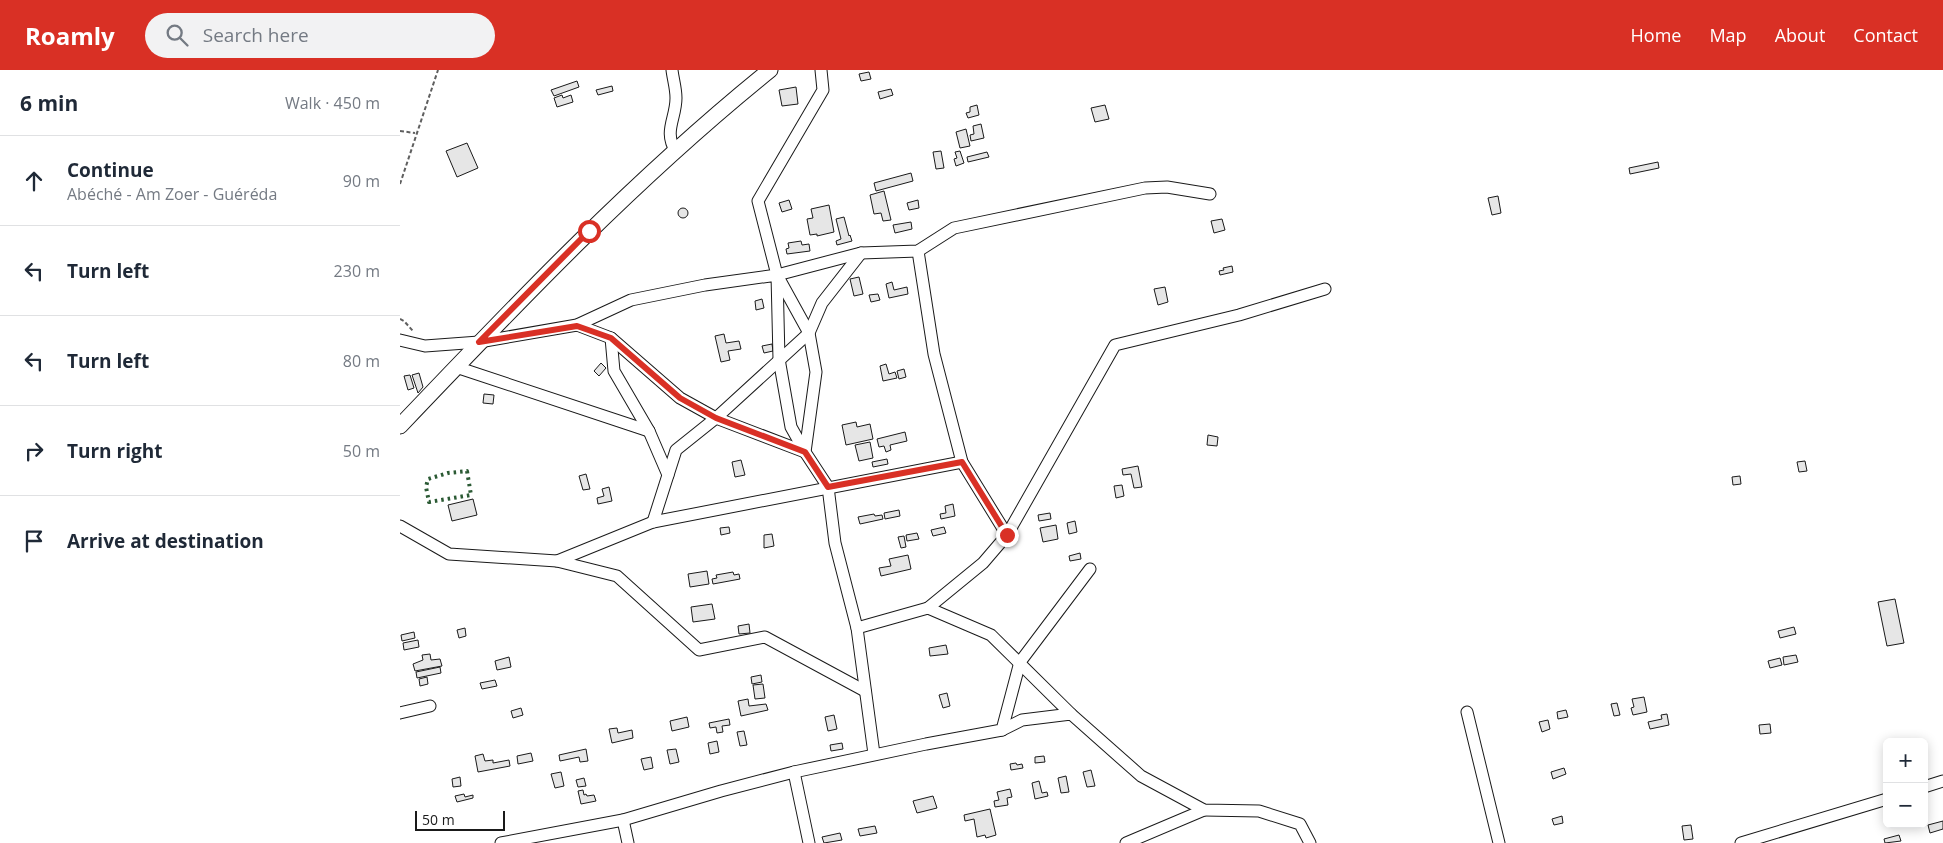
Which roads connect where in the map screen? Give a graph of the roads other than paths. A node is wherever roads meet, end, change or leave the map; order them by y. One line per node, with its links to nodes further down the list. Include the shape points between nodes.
1 (672, 70): 4 (street, via 676,98 670,142)
2 (770, 70): 4 (main road)
3 (821, 70): 8 (street, via 823,90 758,201)
4 (676, 152): 14 (main road, via 589,231)
5 (1210, 194): 6 (street, via 1167,187 1145,188 954,228)
6 (918, 251): 7 (street); 21 (street, via 934,354)
7 (861, 254): 8 (street); 11 (street, via 822,303)
8 (777, 275): 10 (street, via 705,284 631,300); 11 (street); 15 (street)
9 (1325, 289): 26 (street, via 1239,315 1115,345)
10 (577, 326): 12 (street); 14 (street)
11 (809, 333): 15 (street); 20 (street, via 816,372)
12 (611, 338): 17 (street, via 680,398); 19 (street, via 614,371)
13 (400, 340): 14 (street, via 424,346)
14 (479, 342): 16 (main road)
15 (779, 359): 17 (street); 20 (street, via 791,427)
16 (456, 367): 18 (main road); 19 (street)
17 (716, 418): 20 (street); 22 (street, via 676,450)
18 (400, 426)
19 (649, 431): 22 (street)
20 (805, 452): 23 (street)
21 (962, 462): 23 (street); 26 (street)
22 (668, 475): 24 (street)
23 (828, 487): 24 (street); 30 (street, via 835,543)
24 (653, 522): 27 (street)
25 (400, 526): 27 (street, via 449,554)
26 (1007, 535): 29 (street, via 983,563)
27 (557, 561): 32 (street, via 617,576 699,650 765,636)
28 (1090, 569): 31 (street)
29 (928, 608): 30 (street); 31 (street, via 991,634)
30 (857, 628): 32 (street)
31 (1020, 662): 36 (street); 37 (street)
32 (865, 691): 38 (street)
33 (430, 706): 35 (street)
34 (1467, 712): 51 (street)
35 (400, 713)
36 (1070, 714): 37 (street, via 1022,720); 43 (street, via 1141,776)
37 (1002, 730): 38 (street)
38 (874, 754): 39 (street)
39 (794, 772): 44 (street); 48 (street)
40 (1943, 781): 41 (street)
41 (1928, 786)
42 (1883, 800): 45 (street)
43 (1204, 810): 49 (street); 50 (street, via 1258,811 1300,824)
44 (623, 820): 46 (street); 47 (street)
45 (1771, 839): 52 (street)
46 (501, 843)
47 (628, 843)
48 (809, 843)
49 (1126, 843)
50 (1310, 843)
51 (1498, 843)
52 (1741, 843)

